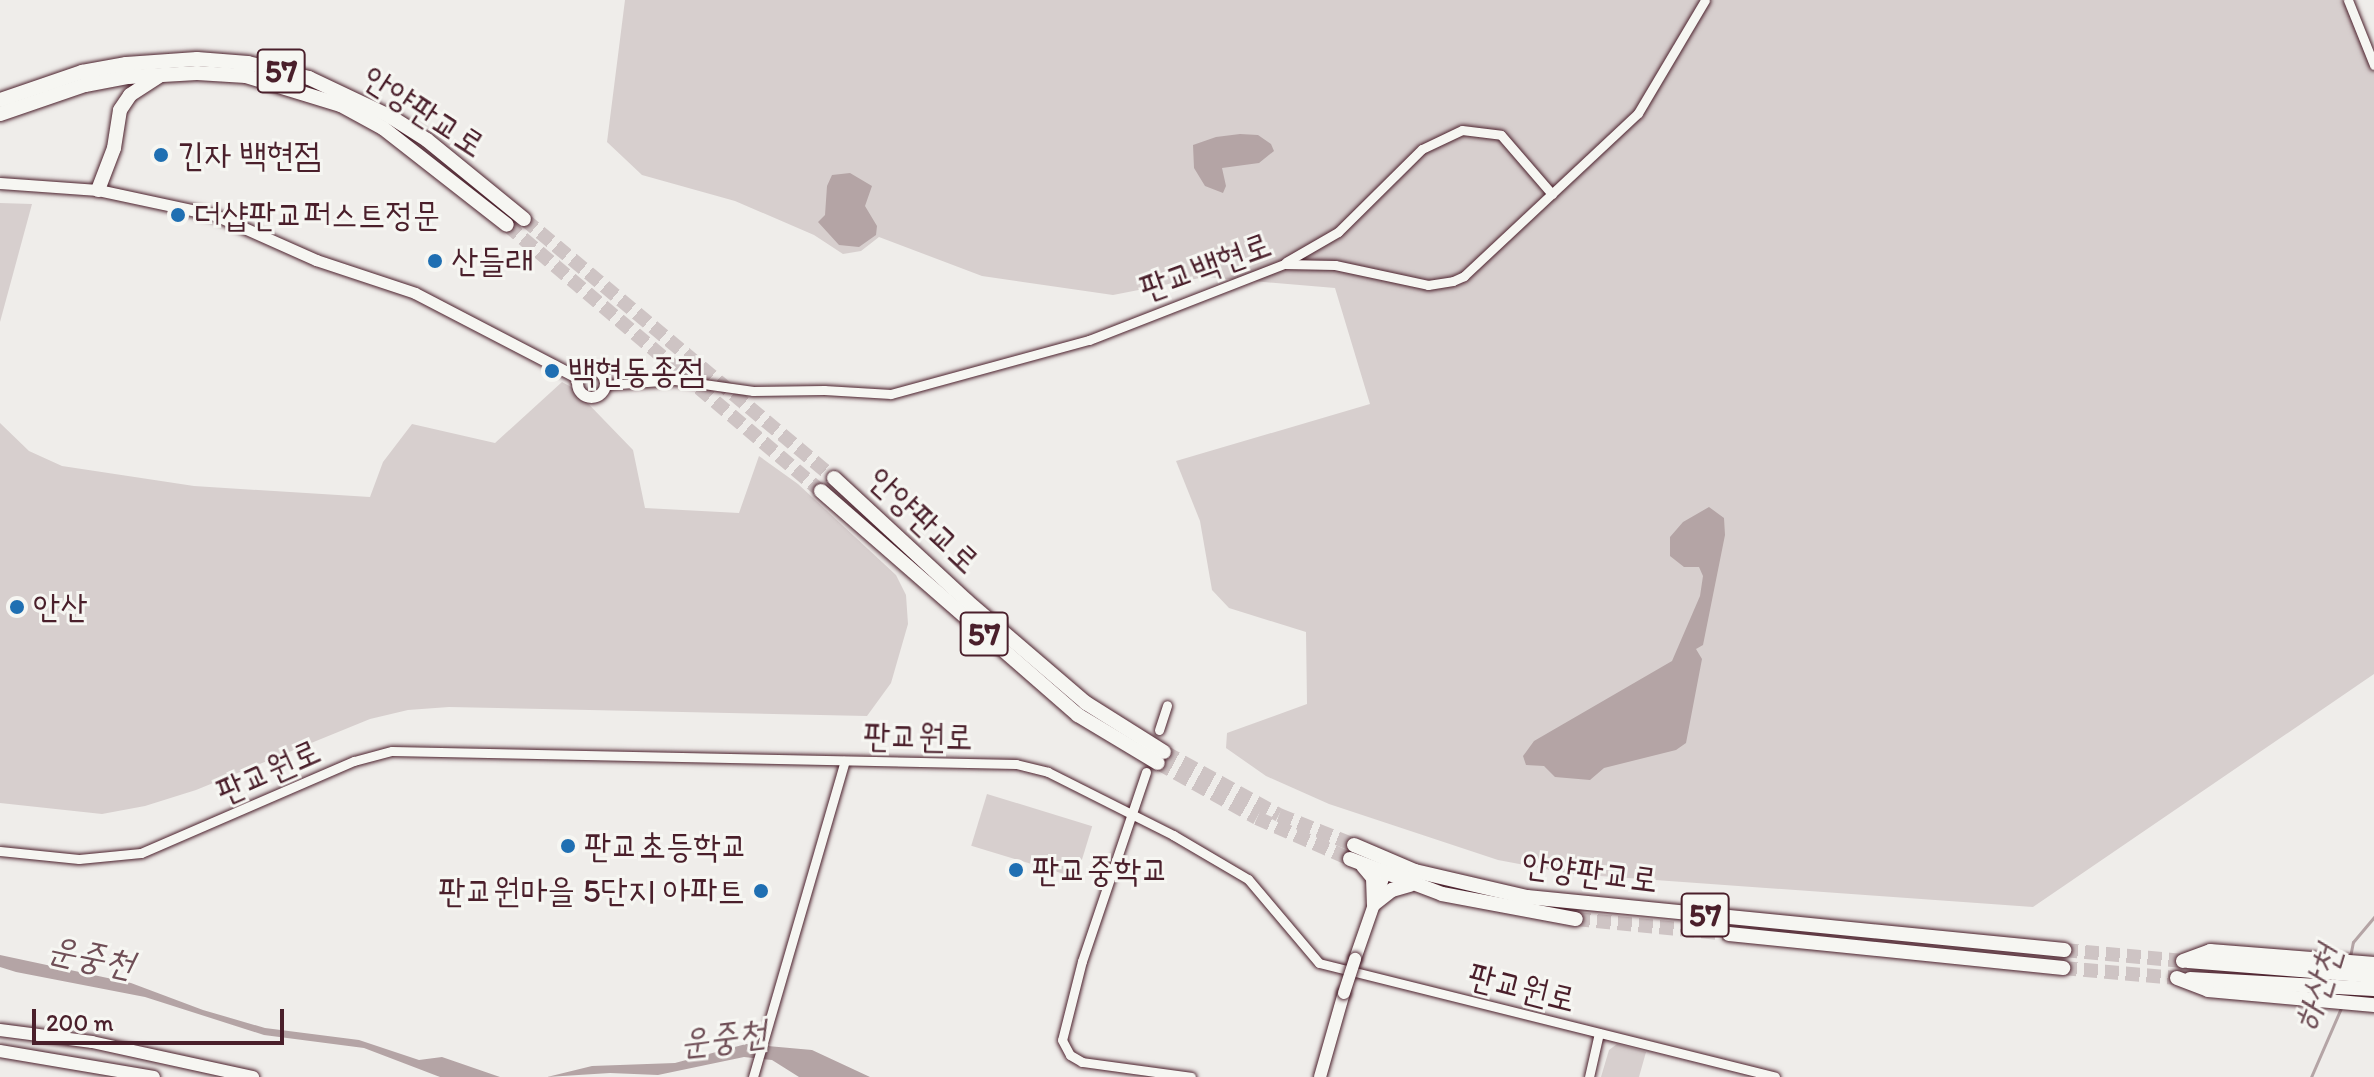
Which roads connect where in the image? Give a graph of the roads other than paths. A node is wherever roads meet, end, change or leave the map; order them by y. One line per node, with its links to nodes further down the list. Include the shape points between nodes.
1 (1705, 0): 9 (street, 판교백현로, via 1638,113)
2 (2348, 0): 3 (street)
3 (2374, 65)
4 (164, 73): 6 (main road, 안양판교로 / 57, via 85,85); 8 (main road, via 130,95 120,110 114,148); 11 (main road, 안양판교로 / 57, via 246,76 341,105 418,152)
5 (0, 100): 10 (main road, 안양판교로 / 57, via 82,72 126,64 197,59 248,63 309,78 391,117)
6 (0, 114)
7 (0, 183): 8 (street)
8 (98, 190): 13 (street, via 215,215 316,260 388,282)
9 (1552, 194): 12 (street, 판교백현로, via 1453,281 1428,285 1335,265); 12 (street, via 1501,135 1462,130 1422,149 1338,232)
10 (524, 219)
11 (507, 225)
12 (1284, 264): 14 (street, 판교백현로, via 1089,340 891,394 753,391 675,380)
13 (578, 378): 14 (street, via 595,370); 14 (street, via 587,397 597,396)
14 (605, 385)
15 (834, 478): 20 (main road, 안양판교로 / 57)
16 (821, 491): 20 (main road, 안양판교로 / 57, via 1078,715)
17 (1167, 705): 18 (street)
18 (1159, 730)
19 (845, 761): 21 (street, 판교원로, via 1035,766); 22 (street, 판교원로, via 379,752 141,853 79,859); 41 (street)
20 (1156, 763): 21 (street)
21 (1131, 814): 36 (street, 판교원로, via 1248,879 1319,963); 42 (street, via 1062,1040 1070,1055 1082,1062)
22 (0, 851)
23 (1387, 867): 24 (main road, 안양판교로 / 57); 25 (main road); 25 (main road, 안양판교로 / 57, via 1354,855 1373,878); 28 (main road, 안양판교로 / 57, via 1527,897)
24 (1410, 885): 25 (main road); 26 (main road, 안양판교로 / 57, via 1473,902)
25 (1374, 904): 43 (main road, bridge)
26 (1576, 919)
27 (1729, 934): 30 (main road, 57)
28 (2064, 950)
29 (2183, 961): 32 (main road, via 2210,951)
30 (2063, 968)
31 (2373, 968): 32 (main road)
32 (2322, 971): 33 (main road); 34 (main road, via 2177,978 2208,990)
33 (2374, 989)
34 (2371, 1005)
35 (0, 1030): 40 (main road, via 92,1042)
36 (1599, 1033): 38 (street, 판교원로); 44 (street)
37 (0, 1051): 39 (main road)
38 (1758, 1075): 45 (street, 판교원로)
39 (154, 1077)
40 (253, 1077)
41 (753, 1077)
42 (1191, 1077)
43 (1320, 1077)
44 (1589, 1077)
45 (1775, 1077)

